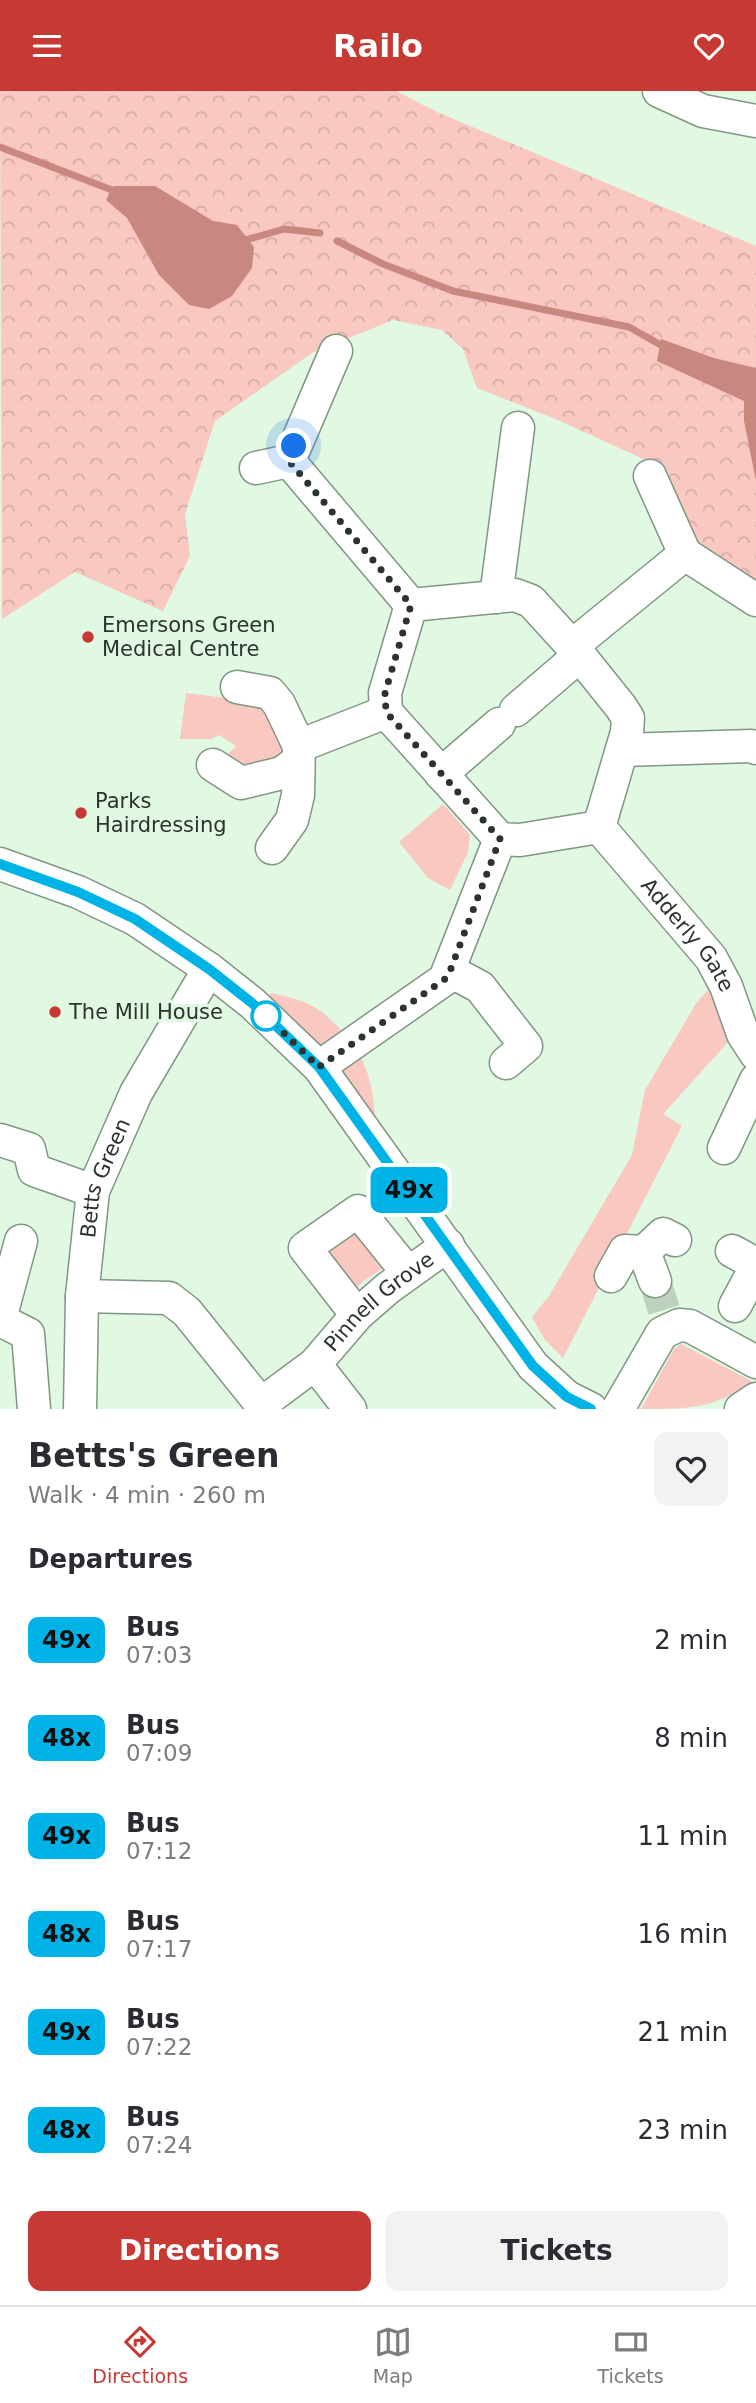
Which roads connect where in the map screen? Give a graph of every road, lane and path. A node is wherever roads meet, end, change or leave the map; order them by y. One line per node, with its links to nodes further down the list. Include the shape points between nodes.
1 (659, 91): 2 (street, via 703,111)
2 (756, 121)
3 (336, 351): 5 (street)
4 (518, 428): 9 (street)
5 (289, 461): 6 (street); 11 (street)
6 (256, 468)
7 (650, 476): 8 (street)
8 (678, 540): 10 (street); 12 (street)
9 (496, 597): 11 (street); 12 (street, via 516,595 531,601)
10 (756, 600)
11 (411, 605): 14 (street, via 385,693)
12 (576, 651): 16 (street, via 628,718); 19 (street)
13 (237, 687): 17 (street, via 270,693 279,704)
14 (386, 712): 17 (street); 19 (street)
15 (756, 748): 16 (street)
16 (622, 750): 20 (street)
17 (298, 753): 18 (street, via 282,773 241,783); 22 (street, via 298,795 292,820)
18 (213, 765)
19 (441, 774): 21 (street)
20 (599, 827): 21 (street); 26 (street, Adderly Gate, via 711,958)
21 (500, 839): 25 (street)
22 (272, 848)
23 (0, 864): 24 (street, via 135,919)
24 (209, 969): 28 (street); 32 (street, Betts Green, via 136,1093)
25 (450, 971): 27 (street, via 480,988 526,1046); 28 (street)
26 (756, 1054)
27 (506, 1063)
28 (319, 1067): 35 (street)
29 (753, 1088): 31 (street)
30 (0, 1140): 32 (street, via 29,1149 34,1170)
31 (724, 1148)
32 (93, 1191): 40 (street, Betts Green)
33 (675, 1240): 39 (street, via 663,1234)
34 (21, 1241): 42 (street)
35 (449, 1245): 37 (street, Pinnell Grove); 48 (street, via 533,1366 567,1397)
36 (748, 1261): 43 (street)
37 (408, 1273): 41 (street, Pinnell Grove); 41 (street, via 358,1211 305,1248)
38 (611, 1276): 39 (street, via 625,1251)
39 (658, 1293): 43 (street, via 679,1325); 52 (street, via 662,1333)
40 (82, 1296): 47 (street, Pinnell Grove, via 169,1298 187,1312); 50 (street, Betts Green)
41 (357, 1315): 45 (street, Pinnell Grove)
42 (0, 1319): 49 (street, via 28,1334)
43 (725, 1324): 44 (street)
44 (756, 1362)
45 (315, 1364): 47 (street, Pinnell Grove); 51 (street, Pinnell Grove)
46 (756, 1399): 53 (street)
47 (262, 1406)
48 (588, 1408)
49 (34, 1409)
50 (80, 1409)
51 (350, 1409)
52 (618, 1409)
53 (741, 1409)

